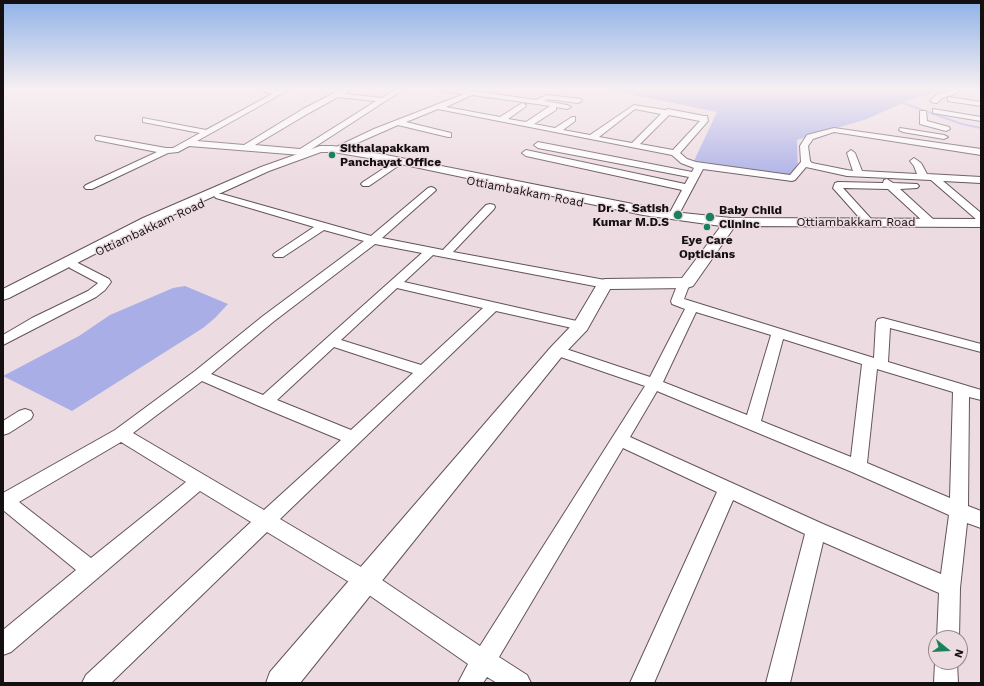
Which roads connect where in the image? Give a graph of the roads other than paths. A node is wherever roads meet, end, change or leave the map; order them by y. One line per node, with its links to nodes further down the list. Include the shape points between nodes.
1 (151, 121): 19 (street)
2 (227, 121): 19 (street)
3 (289, 121): 27 (street)
4 (350, 121): 15 (street)
5 (403, 121): 13 (street)
6 (505, 121): 14 (street)
7 (533, 121): 14 (street)
8 (569, 121): 18 (street)
9 (614, 121): 23 (street)
10 (659, 121): 26 (street)
11 (704, 121): 33 (street)
12 (923, 121): 17 (street)
13 (398, 123): 20 (street); 21 (street)
14 (527, 125): 18 (street)
15 (339, 128): 20 (street); 34 (street)
16 (903, 130): 17 (street)
17 (946, 130): 28 (street)
18 (556, 131): 23 (street)
19 (206, 132): 24 (street)
20 (372, 133): 29 (street)
21 (448, 135)
22 (99, 138): 30 (street)
23 (592, 138): 26 (street)
24 (187, 143): 27 (street); 30 (street, via 175,150)
25 (538, 145): 42 (street)
26 (634, 146): 33 (street)
27 (246, 147): 34 (street)
28 (948, 147): 31 (street); 38 (street, via 834,130 810,137 804,146)
29 (336, 149): 34 (street, Ottiambakkam Road, via 320,149); 36 (street, Ottiambakkam Road)
30 (166, 151): 49 (street)
31 (981, 152)
32 (526, 153): 50 (street)
33 (675, 153): 40 (street, via 678,158)
34 (303, 154): 52 (street, Ottiambakkam Road); 69 (street, Ottiambakkam Road, via 142,224)
35 (851, 154): 41 (street)
36 (369, 156): 39 (street, Ottiambakkam Road); 54 (street, Ottiambakkam Road)
37 (914, 161): 44 (street)
38 (806, 162): 40 (street, via 792,178); 41 (street, via 824,169)
39 (395, 164): 46 (street); 56 (street, Ottiambakkam Road, via 641,215 691,221)
40 (696, 165): 42 (street, via 699,167)
41 (858, 174): 43 (street)
42 (695, 175): 50 (street)
43 (880, 175): 44 (street); 47 (street)
44 (928, 177): 45 (street); 48 (street)
45 (981, 180)
46 (366, 184)
47 (891, 185): 48 (street); 57 (street, via 838,185); 58 (street)
48 (943, 186): 55 (street)
49 (89, 187)
50 (688, 188): 54 (street)
51 (431, 190): 61 (street)
52 (219, 196): 60 (street); 65 (street, Ottiambakkam Road)
53 (490, 207): 63 (street)
54 (673, 216): 56 (street, Ottiambakkam Road)
55 (981, 218)
56 (731, 222): 57 (street, Ottiambakkam Road); 66 (street, via 687,283)
57 (869, 222): 58 (street, Ottiambakkam Road)
58 (930, 222): 59 (street, Ottiambakkam Road)
59 (981, 222)
60 (324, 225): 61 (street); 64 (street)
61 (373, 240): 62 (street); 81 (street, via 268,319)
62 (432, 250): 63 (street); 67 (street)
63 (446, 253): 68 (street)
64 (279, 255)
65 (74, 265): 70 (street, Ottiambakkam Road); 75 (street, via 105,282 101,288)
66 (684, 283): 68 (street); 72 (street, via 677,300)
67 (394, 284): 71 (street); 76 (street)
68 (605, 284): 73 (street)
69 (3, 294)
70 (3, 302)
71 (492, 307): 73 (street); 80 (street)
72 (692, 307): 74 (street); 82 (street)
73 (581, 326): 78 (street)
74 (778, 334): 79 (street); 87 (street)
75 (3, 341)
76 (331, 342): 80 (street); 85 (street)
77 (981, 348): 79 (street, via 883,322)
78 (557, 350): 82 (street); 101 (street)
79 (875, 364): 83 (street); 92 (street)
80 (424, 371): 90 (street)
81 (200, 375): 85 (street); 89 (street)
82 (654, 384): 87 (street); 91 (street)
83 (961, 389): 84 (street); 96 (street)
84 (981, 394)
85 (265, 402): 90 (street)
86 (25, 415): 88 (street)
87 (752, 424): 92 (street)
88 (3, 429)
89 (121, 434): 93 (street); 95 (street)
90 (353, 438): 98 (street)
91 (620, 439): 94 (street); 105 (street)
92 (858, 466): 96 (street)
93 (198, 482): 98 (street); 100 (street)
94 (728, 489): 99 (street); 111 (street)
95 (4, 501): 100 (street)
96 (959, 511): 97 (street); 102 (street)
97 (981, 520)
98 (264, 522): 101 (street); 107 (street)
99 (816, 530): 102 (street); 112 (street)
100 (92, 570): 104 (street)
101 (366, 581): 105 (street); 108 (street)
102 (950, 588): 103 (street)
103 (948, 630)
104 (3, 644)
105 (483, 661): 109 (street); 110 (street)
106 (946, 670): 113 (street)
107 (94, 683)
108 (281, 683)
109 (470, 683)
110 (519, 683)
111 (642, 683)
112 (778, 683)
113 (946, 683)

